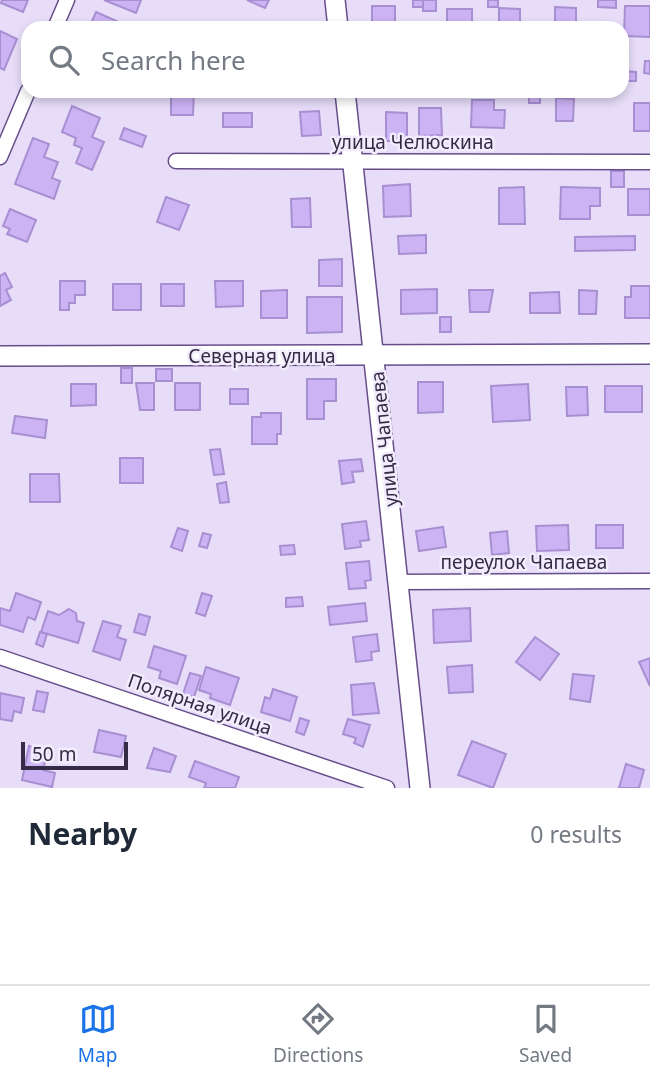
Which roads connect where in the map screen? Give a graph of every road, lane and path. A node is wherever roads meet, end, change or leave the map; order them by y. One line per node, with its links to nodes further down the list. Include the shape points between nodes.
1 (68, 0): 3 (street)
2 (335, 0): 4 (street)
3 (58, 21)
4 (337, 21)
5 (25, 98): 7 (street)
6 (346, 98): 9 (street, улица Чапаева)
7 (0, 157)
8 (176, 161): 9 (street, улица Челюскина)
9 (352, 161): 10 (street, улица Челюскина); 12 (street, улица Чапаева)
10 (650, 162)
11 (650, 354): 12 (street, Северная улица)
12 (375, 355): 13 (street, Северная улица); 15 (street, улица Чапаева)
13 (0, 356)
14 (650, 580): 15 (street, переулок Чапаева)
15 (398, 582): 18 (street, улица Чапаева)
16 (0, 657): 17 (street, Полярная улица)
17 (387, 788)
18 (420, 788)

